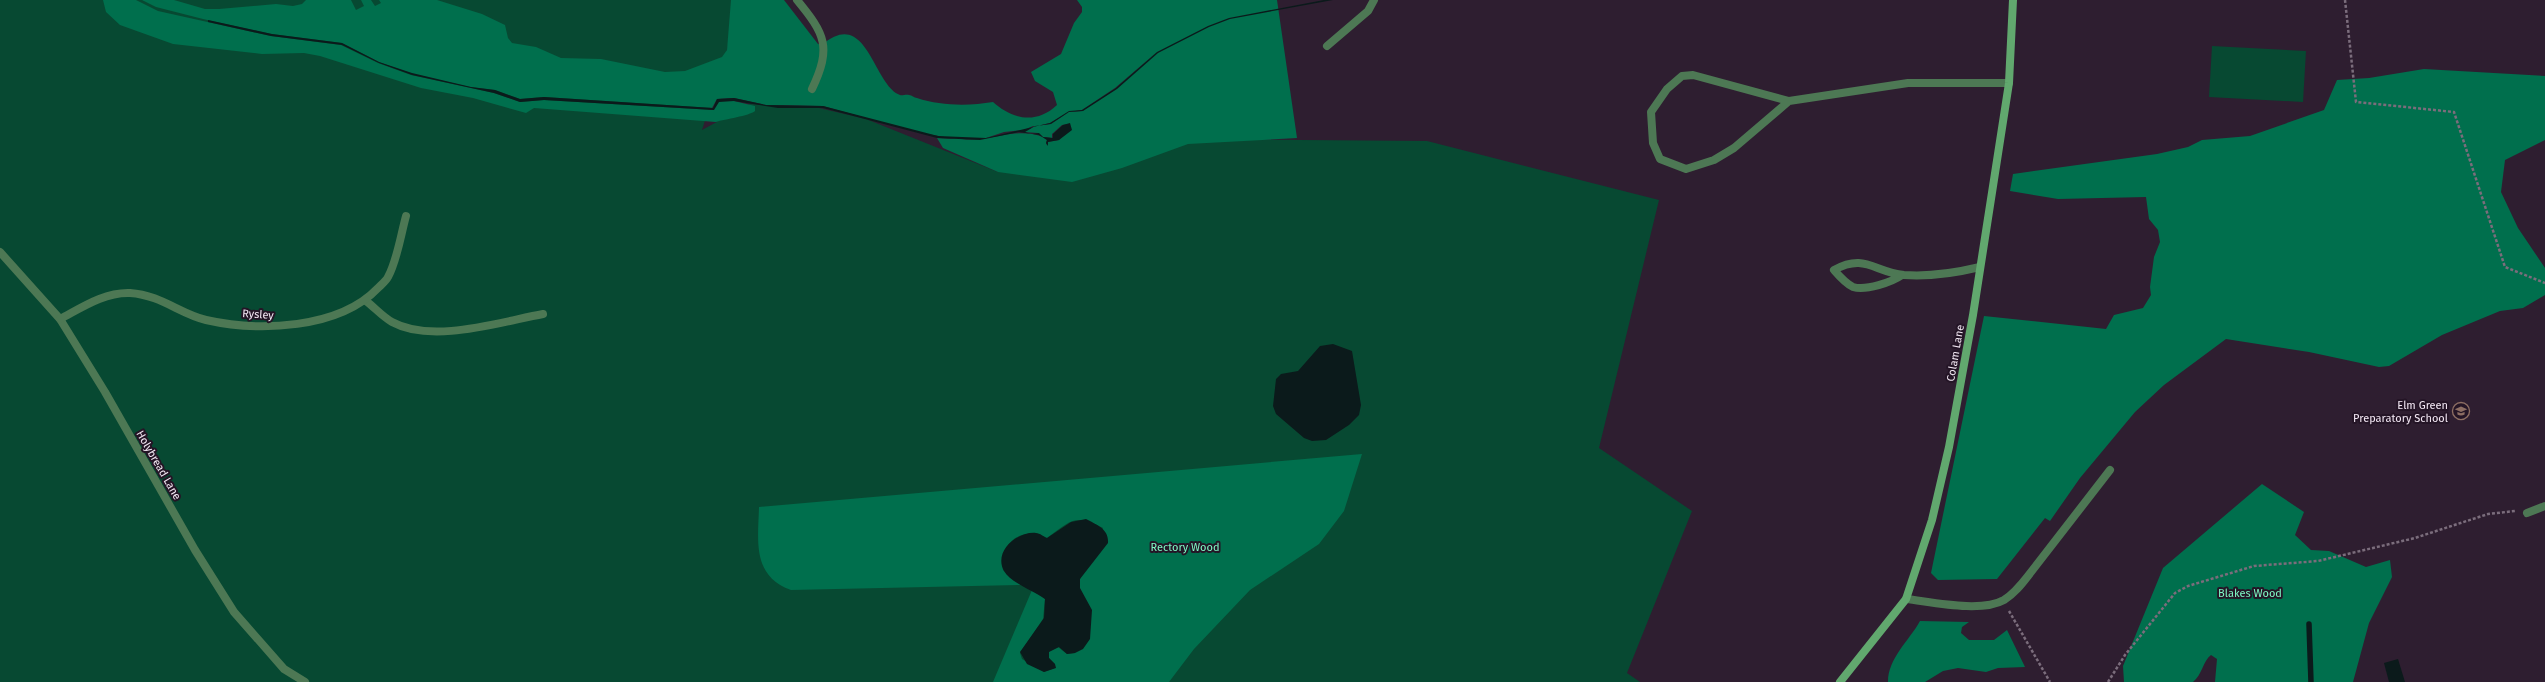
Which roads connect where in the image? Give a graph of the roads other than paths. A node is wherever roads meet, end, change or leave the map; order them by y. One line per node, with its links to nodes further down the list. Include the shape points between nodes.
1 (797, 0): 6 (street, via 817,25 824,45 822,69)
2 (1374, 0): 4 (street, via 1368,11)
3 (2013, 0): 5 (street, Colam Lane)
4 (1328, 46)
5 (2009, 82): 7 (street, via 1908,83); 10 (street, Colam Lane)
6 (812, 89)
7 (1789, 101): 7 (street, via 1734,148 1714,160 1686,169 1660,159 1653,143 1651,112 1667,89 1682,76 1693,75)
8 (406, 216): 12 (street, Rysley, via 388,278)
9 (0, 252): 14 (street, Holybread Lane)
10 (1980, 267): 11 (street, via 1954,274); 18 (street, Colam Lane, via 1949,447 1932,520)
11 (1902, 275): 11 (street, via 1884,283 1855,287 1845,282 1834,270 1848,262 1862,263)
12 (366, 301): 13 (street, via 392,322 433,332); 14 (street, Rysley, via 339,315 287,326 206,320 164,301 129,293 99,298)
13 (543, 314)
14 (60, 319): 19 (street, Holybread Lane, via 234,612 284,669)
15 (2110, 470): 18 (street, via 2028,576 2003,600 1982,606)
16 (2545, 506): 17 (street)
17 (2527, 513)
18 (1906, 599): 20 (street, Colam Lane)
19 (305, 682)
20 (1840, 682)

